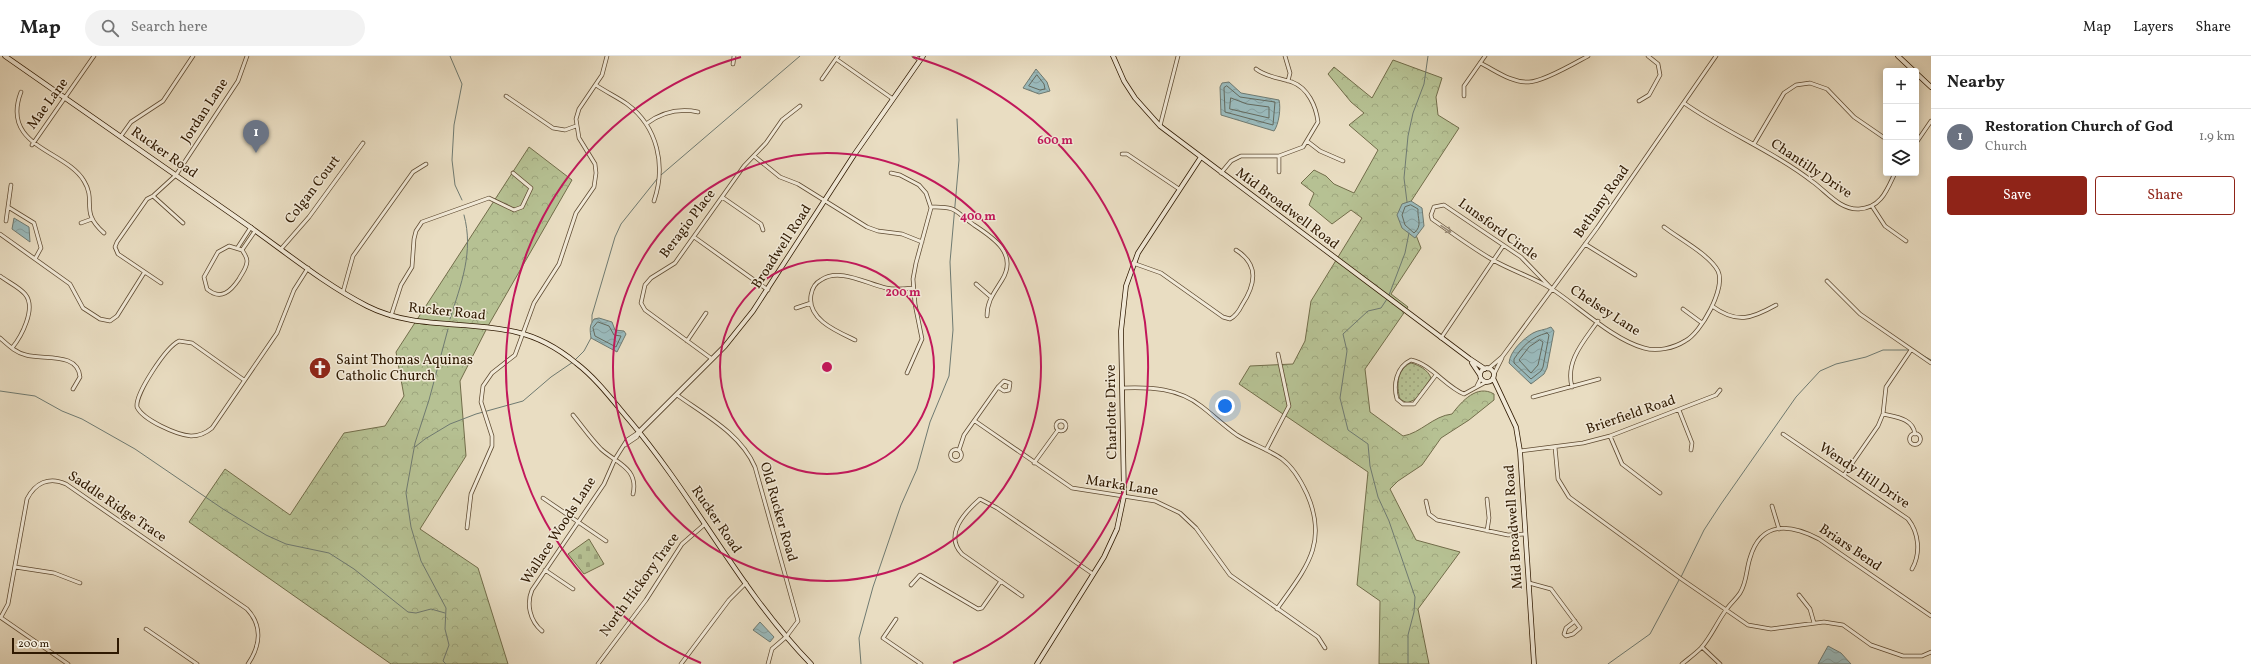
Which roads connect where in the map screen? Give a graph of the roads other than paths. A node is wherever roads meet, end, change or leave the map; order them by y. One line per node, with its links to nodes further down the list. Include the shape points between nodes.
1 (5, 56): 30 (street, Rucker Road)
2 (94, 56): 30 (street, Mae Lane)
3 (193, 56): 42 (street, via 163,101 131,122)
4 (247, 56): 59 (street, Jordan Lane, via 238,81)
5 (607, 56): 25 (street, via 606,67)
6 (734, 56): 19 (street)
7 (914, 56): 17 (street)
8 (1113, 56): 39 (street, Mid Broadwell Road, via 1135,98)
9 (1178, 56): 39 (street)
10 (1285, 56): 24 (street, via 1290,73)
11 (1485, 56): 18 (street)
12 (1588, 56): 18 (street, via 1530,82 1514,80)
13 (1648, 56): 32 (street, via 1658,64 1660,75 1649,95)
14 (1716, 56): 33 (street, Bethany Road)
15 (1898, 56): 20 (street)
16 (837, 57): 23 (street); 31 (street)
17 (921, 58): 31 (street, Broadwell Road)
18 (1480, 63): 29 (street, via 1464,86)
19 (733, 64)
20 (1911, 68)
21 (1256, 69): 24 (street)
22 (1919, 76): 26 (street)
23 (822, 79)
24 (1288, 81): 45 (street, via 1308,95 1316,107 1318,122)
25 (596, 84): 37 (street, via 629,105); 38 (street, via 579,109)
26 (1931, 87)
27 (21, 92): 40 (street, via 14,112)
28 (506, 96): 38 (street, via 553,128 565,130)
29 (1464, 96)
30 (66, 98): 42 (street, Rucker Road); 48 (street, Mae Lane)
31 (893, 98): 66 (street, Broadwell Road)
32 (1639, 101)
33 (1684, 103): 47 (street, Chantilly Drive, via 1717,125); 83 (street, Bethany Road)
34 (800, 106): 50 (street, Beragio Place, via 782,120)
35 (698, 112): 37 (street, via 670,112 657,116)
36 (1931, 121): 44 (street)
37 (646, 124): 65 (street, via 660,159 660,180)
38 (576, 126): 114 (street, via 579,138 594,164 595,182 576,213 559,264 534,302)
39 (1160, 126): 52 (street, Mid Broadwell Road)
40 (18, 131)
41 (20, 135): 48 (street)
42 (121, 136): 59 (street, Rucker Road)
43 (1883, 136): 47 (street, via 1854,117 1827,89 1819,84 1803,83 1784,94)
44 (1918, 140)
45 (1307, 141): 51 (street, via 1303,147); 53 (street, via 1320,151)
46 (363, 143): 86 (street, Colgan Court, via 309,217)
47 (1754, 144): 67 (street, Chantilly Drive, via 1804,175 1843,205 1857,209)
48 (32, 145): 70 (street, via 84,180)
49 (1122, 154): 62 (street, via 1127,154)
50 (754, 156): 64 (street, Beragio Place); 66 (street, via 780,177 798,184)
51 (1279, 156): 55 (street); 58 (street, via 1241,156 1231,161)
52 (1201, 157): 58 (street, Mid Broadwell Road); 62 (street, Charlotte Drive)
53 (1343, 160)
54 (426, 164): 102 (street, via 413,172 352,256)
55 (1279, 172)
56 (513, 173): 110 (street, via 531,188 522,207 514,210 489,198 422,222 414,239 412,267 401,285)
57 (891, 173): 69 (street, via 919,185 926,193)
58 (1221, 173): 116 (street, Mid Broadwell Road)
59 (176, 175): 63 (street, Jordan Lane); 74 (street, Rucker Road)
60 (1894, 176): 67 (street, via 1885,195)
61 (11, 185): 68 (street)
62 (1179, 189): 91 (street, Charlotte Drive)
63 (153, 196): 73 (street); 93 (street, Jordan Lane, via 146,200 115,247 118,254)
64 (722, 197): 77 (street, via 761,224); 80 (street, Beragio Place)
65 (654, 201)
66 (824, 201): 82 (street, via 872,229 902,234); 101 (street, Broadwell Road)
67 (1872, 206): 81 (street, via 1886,226)
68 (8, 207): 71 (street); 89 (street, via 34,223 40,248)
69 (931, 207): 82 (street); 103 (street, via 946,206 960,213 992,236 1003,248 1007,258 1006,269 1003,279)
70 (92, 219): 72 (street); 78 (street)
71 (6, 221)
72 (81, 223)
73 (183, 223)
74 (251, 227): 76 (street, Rucker Road); 85 (street)
75 (1664, 227): 106 (street, Chelsey Lane, via 1708,259 1717,269 1720,286)
76 (255, 230): 86 (street, Rucker Road); 87 (street)
77 (763, 230)
78 (104, 233)
79 (0, 234): 89 (street)
80 (694, 237): 101 (street); 118 (street, Beragio Place, via 675,263 651,278 645,285 641,303 645,310)
81 (1906, 240)
82 (922, 242): 99 (street, via 915,268)
83 (1585, 244): 94 (street); 100 (street, Bethany Road)
84 (1503, 246): 90 (street); 90 (street, Lunsford Circle, one-way to 90, via 1444,205 1434,207 1432,219); 100 (street, Lunsford Circle, via 1531,266)
85 (238, 247): 87 (street); 87 (street, via 229,246 218,252 205,272 204,285 211,292 220,295 231,290 247,265)
86 (281, 249): 92 (street, Rucker Road)
87 (242, 250)
88 (1236, 250): 91 (street, via 1252,268 1254,281 1236,315 1230,319 1223,317 1161,273)
89 (35, 259): 93 (street, via 70,284 83,308 100,319 110,321 117,316)
90 (1493, 260): 100 (street, Lunsford Circle, via 1524,273); 116 (street)
91 (1133, 263): 137 (street, Charlotte Drive, via 1122,310)
92 (308, 268): 102 (street, Rucker Road); 132 (street, via 294,290 277,333)
93 (144, 273): 97 (street)
94 (1635, 275)
95 (0, 276): 119 (street, via 24,293 29,303 24,332)
96 (1827, 281): 120 (street, via 1860,314)
97 (162, 283)
98 (976, 284): 103 (street)
99 (914, 288): 104 (street, via 886,288 831,275 821,279 814,287); 127 (street, via 922,339)
100 (1552, 289): 112 (street, Chelsey Lane); 122 (street, Bethany Road)
101 (768, 290): 123 (street, Broadwell Road, via 740,329)
102 (343, 292): 110 (street, Rucker Road, via 368,307)
103 (991, 297): 111 (street)
104 (811, 303): 107 (street); 117 (street, via 814,313 821,321)
105 (1776, 305): 106 (street, via 1758,315 1740,318 1725,314)
106 (1712, 306): 113 (street, Chelsey Lane)
107 (796, 308)
108 (1683, 309): 113 (street)
109 (706, 313): 118 (street)
110 (391, 316): 114 (street, Rucker Road, via 418,322 500,329)
111 (987, 316)
112 (1598, 321): 113 (street, Chelsey Lane, via 1634,344 1656,350 1686,341); 136 (street, via 1572,360)
113 (1702, 323)
114 (523, 334): 148 (street, Rucker Road, via 557,350 582,368); 169 (street, via 512,360 492,373 483,386 482,402 492,436 492,446 471,494)
115 (0, 338): 119 (street)
116 (1441, 338): 124 (street, Mid Broadwell Road)
117 (855, 340)
118 (687, 341): 123 (street, Beragio Place)
119 (12, 348): 138 (street, via 27,356 63,359 73,364 78,369 80,377)
120 (1911, 350): 125 (street); 144 (street, via 1886,387)
121 (1278, 354): 154 (street, via 1289,406)
122 (1502, 357): 126 (street, Bethany Road); 130 (street, Bethany Road)
123 (712, 358): 141 (street, Broadwell Road)
124 (1470, 359): 126 (street, Mid Broadwell Road); 129 (street, Mid Broadwell Road)
125 (1931, 363)
126 (1487, 369): 129 (street); 130 (street, Mid Broadwell Road)
127 (907, 373)
128 (1436, 375): 128 (street, via 1418,362 1408,362 1396,376 1397,400 1403,404 1414,404); 134 (street, via 1464,394)
129 (1481, 376): 133 (street, Mid Broadwell Road); 134 (street)
130 (1493, 376): 133 (street); 140 (street, Mid Broadwell Road)
131 (1599, 379): 136 (street)
132 (244, 380): 132 (street, via 214,425 199,435 180,433 144,418 137,407 139,394 170,347 179,341 192,343)
133 (1487, 382): 134 (street); 140 (street, Mid Broadwell Road)
134 (1477, 386)
135 (998, 387): 146 (street)
136 (1572, 387): 142 (street)
137 (1123, 388): 154 (street, via 1156,388 1182,395 1201,405 1237,435); 162 (street, Charlotte Drive)
138 (73, 389)
139 (1720, 390): 143 (street, Brierfield Road, via 1716,395)
140 (1500, 393): 156 (street, Mid Broadwell Road, via 1516,427)
141 (677, 395): 148 (street, Broadwell Road); 195 (street, Old Rucker Road, via 730,434 751,459 798,621)
142 (1533, 398)
143 (1679, 410): 151 (street, Brierfield Road); 155 (street, via 1692,443)
144 (1883, 414): 150 (street, via 1903,419 1914,429); 159 (street, via 1878,426)
145 (572, 415): 157 (street, via 600,448)
146 (975, 421): 153 (street, via 964,435); 158 (street, Marka Lane)
147 (1058, 430): 158 (street)
148 (639, 432): 157 (street, Wallace Woods Lane); 168 (street, Rucker Road, via 657,453)
149 (1783, 434): 159 (street, Wendy Hill Drive)
150 (1915, 434)
151 (1610, 436): 152 (street, Brierfield Road); 160 (street, via 1622,464)
152 (1555, 447): 156 (street, Brierfield Road); 187 (street, via 1558,479 1569,497)
153 (958, 450)
154 (1266, 450): 186 (street, via 1284,460 1298,476 1312,505 1316,526 1315,544 1310,561)
155 (1691, 450)
156 (1520, 451): 172 (street, Mid Broadwell Road)
157 (614, 459): 161 (street, via 631,474); 167 (street, Wallace Woods Lane, via 604,484)
158 (1034, 463): 162 (street, Marka Lane, via 1072,488)
159 (1844, 475): 175 (street, Wendy Hill Drive, via 1911,523 1916,533 1918,549)
160 (1660, 493)
161 (634, 494)
162 (1124, 496): 177 (street, Charlotte Drive, via 1111,543); 186 (street, Marka Lane, via 1155,501 1180,513 1196,528 1230,575)
163 (543, 498): 167 (street)
164 (1487, 499): 171 (street)
165 (1426, 501): 171 (street, via 1428,514 1432,518)
166 (1772, 506): 170 (street)
167 (578, 522): 173 (street); 176 (street, Wallace Woods Lane)
168 (705, 524): 180 (street, Rucker Road); 202 (street, North Hickory Trace, via 682,544 646,600)
169 (467, 528)
170 (1779, 529): 187 (street, Briars Bend, via 1764,535 1756,545 1740,593); 188 (street, Briars Bend, via 1787,527 1802,530 1819,539)
171 (1487, 531): 172 (street, via 1508,535)
172 (1525, 534): 181 (street, Mid Broadwell Road)
173 (606, 540)
174 (15, 566): 179 (street, via 54,573); 189 (street, Saddle Ridge Trace, via 8,604); 201 (street, Saddle Ridge Trace, via 30,492 46,481 62,482 247,609 255,621 259,638 256,652)
175 (1912, 569)
176 (545, 570): 183 (street); 194 (street, Wallace Woods Lane, via 532,590 529,601 533,621)
177 (1093, 574): 178 (street, via 980,499 958,526 954,541 962,554); 207 (street, Charlotte Drive)
178 (1001, 581): 182 (street, via 982,608 978,609 920,575); 185 (street)
179 (80, 583)
180 (746, 583): 195 (street, Rucker Road); 203 (street, via 729,600)
181 (1529, 583): 191 (street, via 1551,589); 208 (street, Mid Broadwell Road)
182 (911, 585)
183 (573, 589)
184 (1799, 595): 192 (street, via 1810,609)
185 (1022, 596)
186 (1277, 609): 197 (street, Marka Lane, via 1318,637)
187 (1725, 611): 192 (street, via 1748,625 1771,629); 196 (street, Briars Bend)
188 (1931, 616)
189 (0, 617): 199 (street)
190 (896, 619): 206 (street, via 884,638)
191 (1575, 621): 191 (street, via 1580,628 1566,636 1566,628)
192 (1814, 623): 198 (street, via 1843,625 1871,645 1904,656 1922,656)
193 (146, 629): 200 (street)
194 (542, 631)
195 (786, 637): 204 (street, via 772,649); 205 (street, Rucker Road)
196 (1702, 647): 209 (street, Briars Bend); 210 (street)
197 (1325, 648)
198 (1931, 652)
199 (68, 664)
200 (197, 664)
201 (248, 664)
202 (598, 664)
203 (681, 664)
204 (768, 664)
205 (811, 664)
206 (921, 664)
207 (1037, 664)
208 (1534, 664)
209 (1682, 664)
210 (1720, 664)

